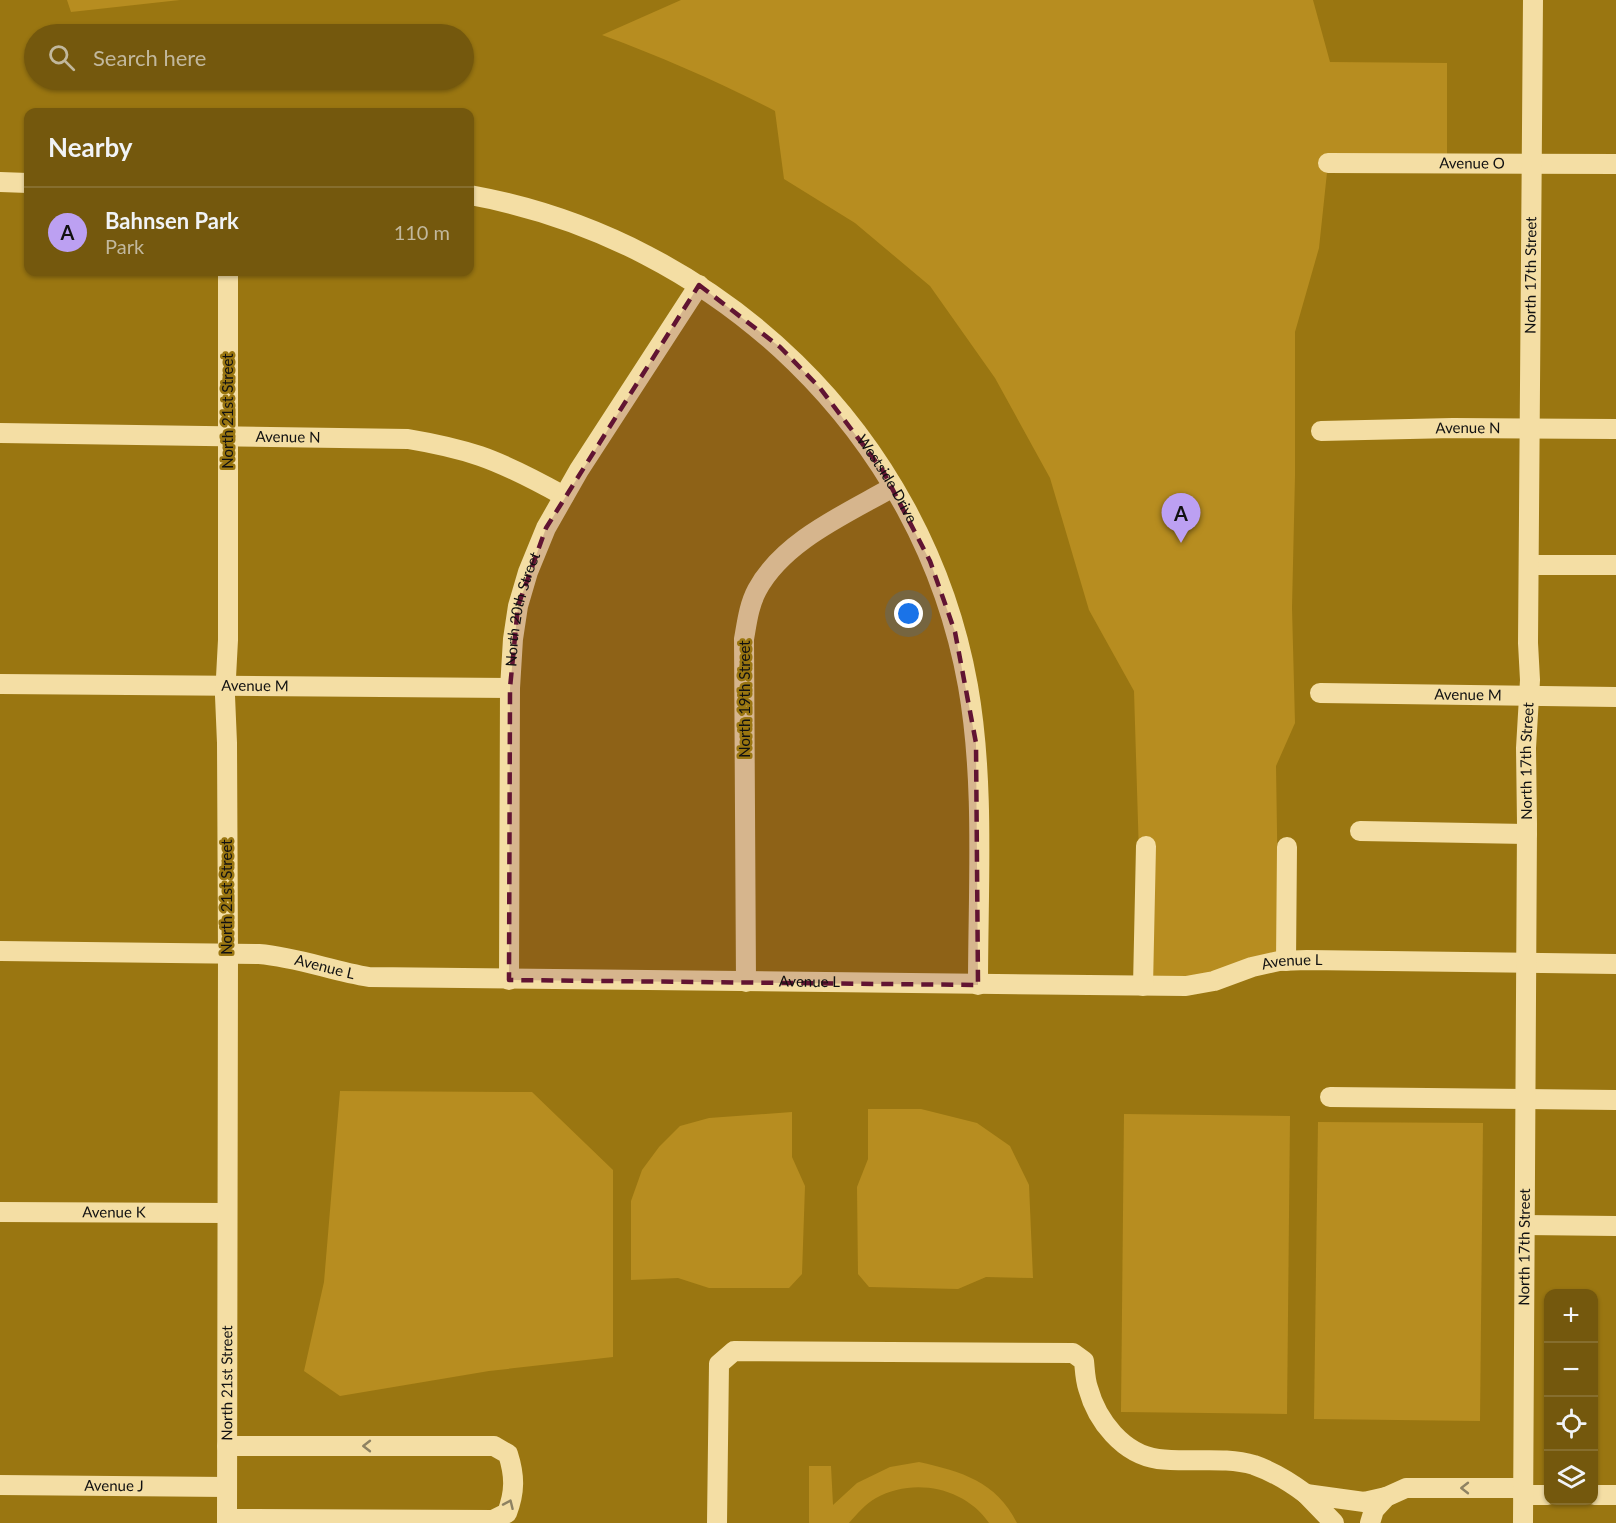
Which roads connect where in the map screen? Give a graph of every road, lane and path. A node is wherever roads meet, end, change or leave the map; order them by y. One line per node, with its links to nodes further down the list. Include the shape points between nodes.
1 (1533, 0): 3 (street, North 17th Street)
2 (1328, 163): 3 (street, Avenue O)
3 (1532, 164): 4 (street, Avenue O); 10 (street, North 17th Street)
4 (1616, 164)
5 (0, 182): 6 (street)
6 (24, 183)
7 (474, 196): 9 (street, Westside Drive, via 587,227 631,246)
8 (228, 276): 14 (street, North 21st Street)
9 (699, 285): 15 (street, Westside Drive, via 780,347 820,388 855,430); 16 (street, North 20th Street)
10 (1531, 429): 11 (street, Avenue N); 12 (street, Avenue N); 17 (street, North 17th Street)
11 (1616, 429)
12 (1321, 431)
13 (0, 433): 14 (street, Avenue N)
14 (228, 435): 16 (street, Avenue N, via 382,437 435,444 480,456); 20 (street, North 21st Street)
15 (893, 487): 35 (street, North 19th Street, via 799,542 781,557 756,592 749,613 744,639); 36 (street, Westside Drive, via 930,561 956,633 968,686 978,783)
16 (564, 496): 21 (street, North 20th Street, via 546,528 518,606)
17 (1529, 565): 18 (street); 23 (street, North 17th Street)
18 (1616, 565)
19 (0, 684): 20 (street, Avenue M)
20 (225, 685): 21 (street, Avenue M); 30 (street, North 21st Street)
21 (510, 688): 34 (street, North 20th Street)
22 (1320, 693): 23 (street, Avenue M)
23 (1529, 695): 24 (street, Avenue M); 26 (street, North 17th Street)
24 (1616, 697)
25 (1360, 831): 26 (street)
26 (1527, 834): 32 (street, North 17th Street)
27 (1146, 846): 37 (street)
28 (1287, 847): 31 (street)
29 (0, 951): 30 (street, Avenue L)
30 (228, 954): 34 (street, Avenue L, via 280,956 369,977); 42 (street, North 21st Street)
31 (1286, 961): 32 (street, Avenue L); 37 (street, Avenue L, via 1186,986)
32 (1526, 963): 33 (street, Avenue L); 39 (street, North 17th Street)
33 (1616, 964)
34 (509, 980): 35 (street, Avenue L)
35 (746, 982): 36 (street, Avenue L)
36 (978, 985): 37 (street, Avenue L)
37 (1143, 986)
38 (1330, 1097): 39 (street)
39 (1525, 1099): 40 (street); 43 (street, North 17th Street)
40 (1616, 1100)
41 (0, 1212): 42 (street, Avenue K)
42 (227, 1213): 45 (street, North 21st Street)
43 (1525, 1226): 44 (street); 48 (street, North 17th Street)
44 (1616, 1226)
45 (227, 1446): 47 (street, North 21st Street); 54 (street, one-way to 45, via 493,1520 507,1513 513,1497 514,1472 508,1455 494,1446)
46 (0, 1485): 47 (street, Avenue J)
47 (227, 1487): 54 (street, North 21st Street)
48 (1523, 1492): 50 (street); 53 (street, one-way to 53, via 1406,1488); 58 (street, North 17th Street)
49 (1306, 1494): 53 (street, via 1364,1502); 55 (street, via 1280,1475 1252,1464 1156,1459 1130,1449 1104,1426 1088,1389 1084,1361 1072,1353 734,1351 719,1364); 56 (street)
50 (1544, 1495)
51 (1598, 1495): 52 (street)
52 (1616, 1495)
53 (1386, 1497): 57 (street, via 1374,1510)
54 (227, 1521)
55 (717, 1523)
56 (1334, 1523)
57 (1370, 1523)
58 (1523, 1523)

